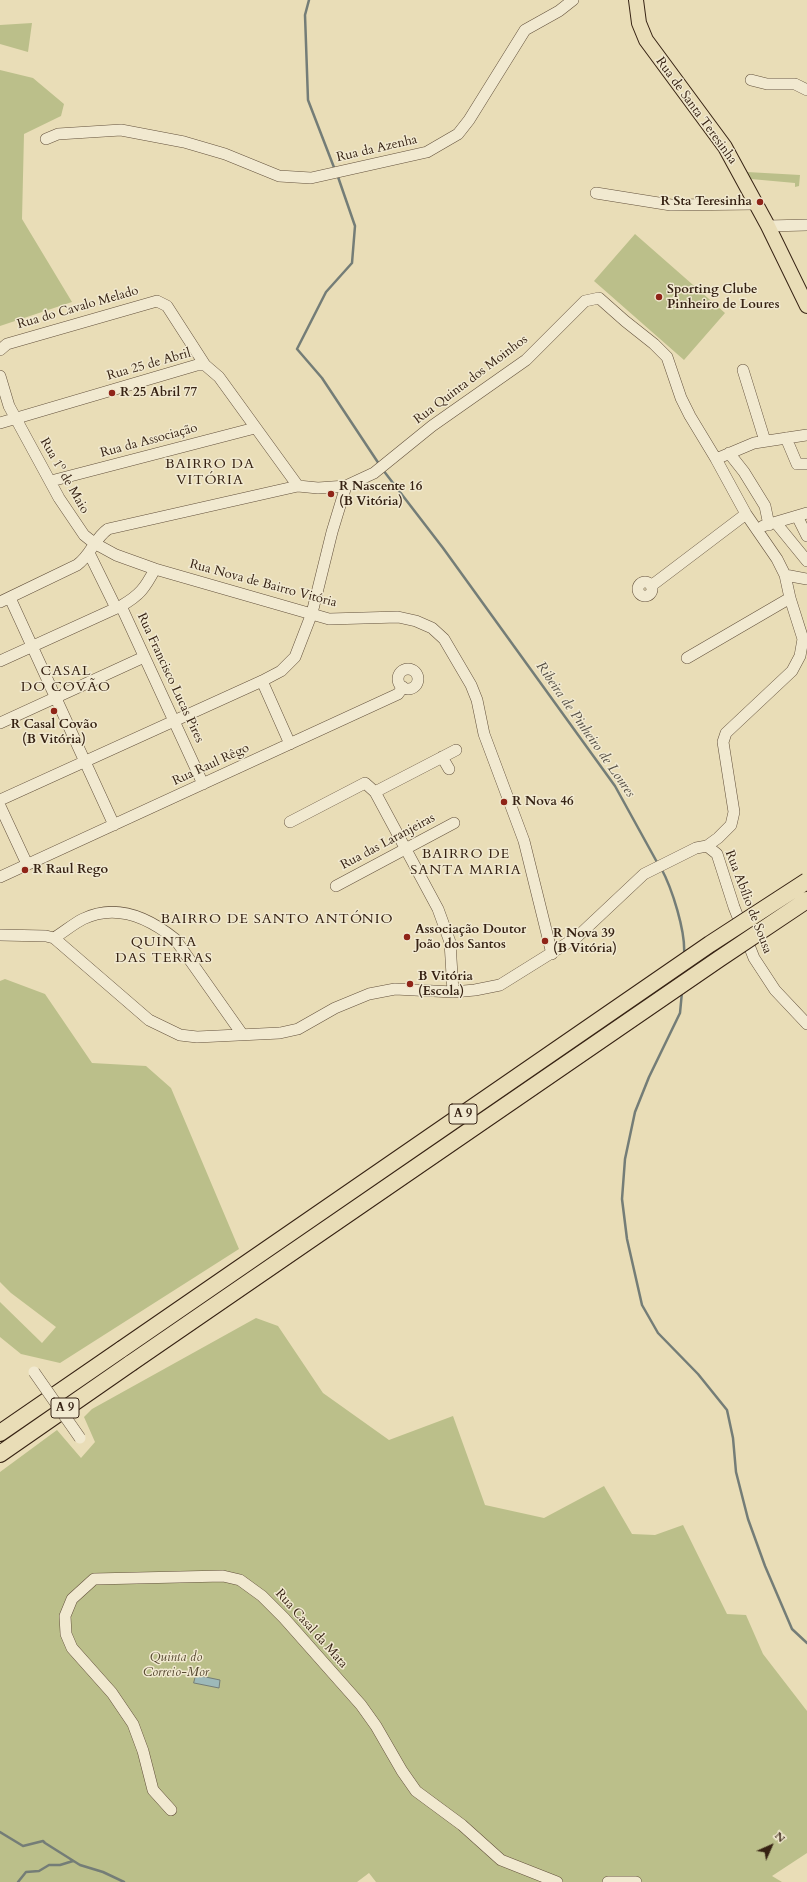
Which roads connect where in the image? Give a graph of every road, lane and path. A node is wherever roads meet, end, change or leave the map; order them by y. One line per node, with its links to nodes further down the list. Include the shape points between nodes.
1 (573, 0): 5 (street, Rua da Azenha, via 525,30 458,134 426,152 311,178 279,176 224,154 147,134 121,130 58,134)
2 (636, 0): 7 (main road, Rua de Santa Teresinha, via 639,23 646,40 725,147)
3 (751, 80): 4 (street, via 767,84 795,84)
4 (807, 90)
5 (46, 140)
6 (596, 193): 7 (street, via 670,205)
7 (755, 204): 9 (main road, Rua de Santa Teresinha)
8 (807, 225): 9 (street)
9 (768, 226): 10 (main road, Rua de Santa Teresinha)
10 (807, 306)
11 (0, 350): 12 (street, Rua do Cavalo Melado, via 7,344 157,301 167,306)
12 (205, 365): 15 (street, Rua 25 de Abril, via 197,365); 17 (street, Rua 25 de Abril, via 219,377)
13 (743, 370): 20 (street)
14 (0, 376): 15 (street, via 9,406)
15 (16, 418): 16 (street, Rua 25 de Abril); 24 (street, Rua 1º de Maio)
16 (0, 423)
17 (255, 428): 24 (street, Rua da Associação); 25 (street, Rua 25 de Abril)
18 (807, 435): 19 (street)
19 (786, 438): 20 (street); 23 (street, via 796,464)
20 (765, 440): 21 (street)
21 (729, 453): 22 (street); 29 (street, via 765,506)
22 (716, 458): 26 (street, Rua Quinta dos Moinhos, via 681,398 667,357 599,298 594,298 585,301 526,360 432,426 374,473); 27 (street, Rua Quinta dos Moinhos)
23 (807, 464)
24 (51, 481): 32 (street, Rua 1º de Maio)
25 (298, 486): 26 (street); 32 (street, via 108,529 99,535)
26 (346, 486): 41 (street)
27 (746, 514): 30 (street, Rua Quinta dos Moinhos); 37 (street)
28 (802, 515): 29 (street); 31 (street)
29 (772, 524): 30 (street); 33 (street)
30 (757, 528): 35 (street, Rua Quinta dos Moinhos)
31 (807, 536)
32 (92, 548): 34 (street, Rua Nova de Bairro Vitória); 39 (street, via 85,559 77,565); 40 (street, Rua Francisco Lucas Pires)
33 (806, 559)
34 (155, 569): 40 (street, via 146,586 136,597); 41 (street, Rua Nova de Bairro Vitória)
35 (785, 575): 36 (street); 38 (street, Rua Quinta dos Moinhos)
36 (807, 579)
37 (651, 586)
38 (790, 598): 44 (street); 63 (street, Rua Quinta dos Moinhos, via 803,639 800,656 792,671 726,732 723,742 734,812 731,825)
39 (5, 600): 42 (street)
40 (119, 607): 42 (street); 43 (street, Rua Francisco Lucas Pires)
41 (312, 614): 46 (street, via 295,657 281,671); 72 (street, Rua Nova de Bairro Vitória, via 329,619 398,617 432,628 444,639 477,700 484,734 524,842)
42 (32, 646): 45 (street); 48 (street)
43 (144, 657): 48 (street); 49 (street, Rua Francisco Lucas Pires)
44 (687, 658)
45 (0, 661)
46 (262, 681): 49 (street); 51 (street)
47 (404, 687): 51 (street, Rua Raul Rêgo, via 398,694)
48 (56, 698): 50 (street); 54 (street)
49 (174, 721): 54 (street); 56 (street, Rua Francisco Lucas Pires)
50 (0, 723)
51 (290, 744): 56 (street, Rua Raul Rêgo)
52 (456, 750): 53 (street)
53 (442, 757): 55 (street); 57 (street)
54 (84, 761): 58 (street); 62 (street)
55 (449, 769)
56 (203, 784): 62 (street, Rua Raul Rêgo)
57 (375, 792): 60 (street, via 365,783); 64 (street)
58 (0, 800)
59 (0, 806): 65 (street)
60 (290, 822)
61 (454, 822): 64 (street, Rua das Laranjeiras)
62 (114, 825): 65 (street, Rua Raul Rêgo)
63 (707, 846): 72 (street, via 696,848 644,874 576,937); 74 (street, Rua Abílio de Sousa, via 717,854 754,958 775,990)
64 (405, 849): 68 (street, Rua das Laranjeiras); 73 (street, via 438,910 450,942)
65 (27, 864): 66 (street, Rua Raul Rêgo)
66 (0, 877)
67 (807, 881): 77 (highway, A 9, bridge)
68 (336, 886)
69 (807, 900): 81 (highway, A 9, bridge)
70 (0, 935): 71 (street)
71 (54, 938): 75 (street, via 127,1002 167,1031 180,1036 197,1037); 75 (street, via 84,919 98,915 121,913 148,920 175,939)
72 (552, 954): 73 (street, via 500,985)
73 (453, 992): 75 (street, via 395,989 370,994 335,1008 298,1029 280,1033)
74 (807, 1024)
75 (242, 1034)
76 (34, 1372): 80 (street, bridge)
77 (57, 1393): 78 (highway); 79 (highway, A 9)
78 (0, 1429)
79 (0, 1433)
80 (80, 1438)
81 (0, 1454)
82 (171, 1810): 83 (street, Rua Casal da Mata, via 153,1790 143,1751 130,1720 112,1693 72,1648 66,1634 65,1616 72,1599 94,1579 223,1576 240,1580 262,1596 284,1618 361,1705 416,1791 462,1825 501,1860)
83 (557, 1882)
84 (608, 1882): 85 (street)
85 (636, 1882)

